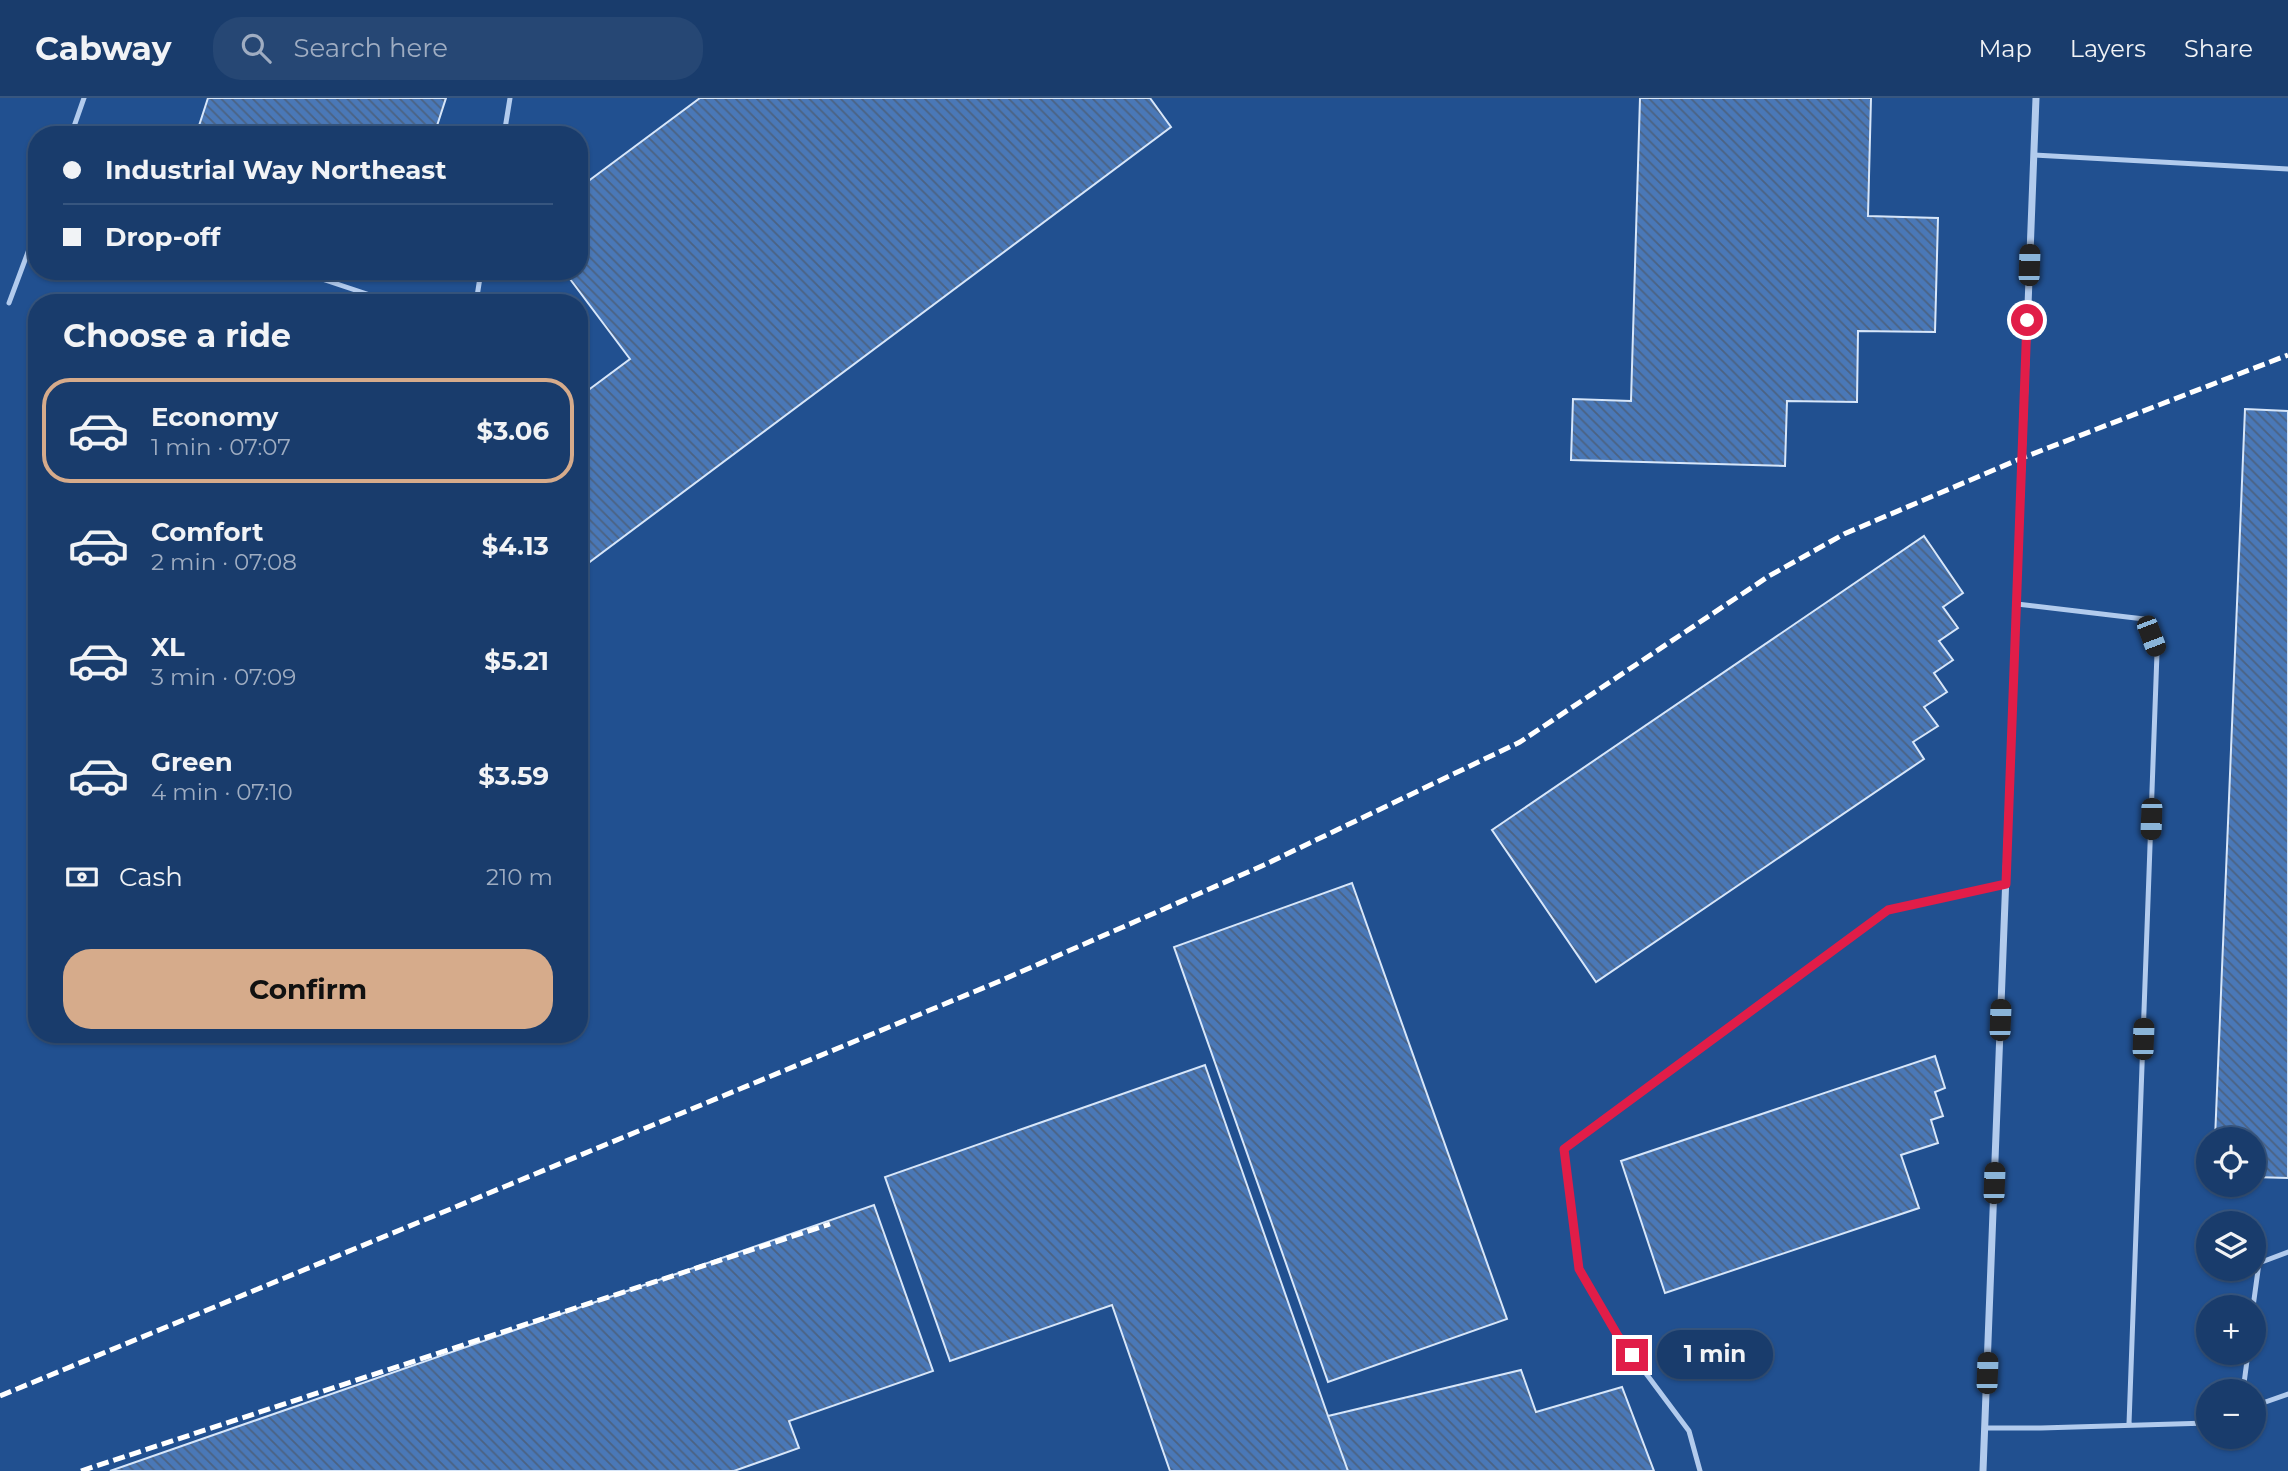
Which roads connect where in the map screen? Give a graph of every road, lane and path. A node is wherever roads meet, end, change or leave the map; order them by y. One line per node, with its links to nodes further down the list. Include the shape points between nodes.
1 (85, 98): 4 (lane)
2 (510, 98): 5 (lane)
3 (2036, 98): 6 (street)
4 (74, 126)
5 (505, 126)
6 (2034, 155): 7 (lane); 12 (street)
7 (2288, 169)
8 (28, 252): 11 (lane)
9 (325, 280): 10 (lane)
10 (367, 294)
11 (9, 303)
12 (2017, 604): 13 (street); 19 (lane, via 2144,619 2157,653)
13 (2006, 884): 20 (street); 21 (lane, via 1888,910 1564,1149 1579,1269 1618,1336 1689,1431)
14 (2288, 1252): 15 (lane, via 2259,1264)
15 (2255, 1295)
16 (2288, 1394): 17 (lane)
17 (2266, 1402)
18 (2196, 1423): 19 (lane)
19 (2129, 1424): 20 (lane)
20 (1985, 1428): 22 (street)
21 (1700, 1471)
22 (1983, 1471)

